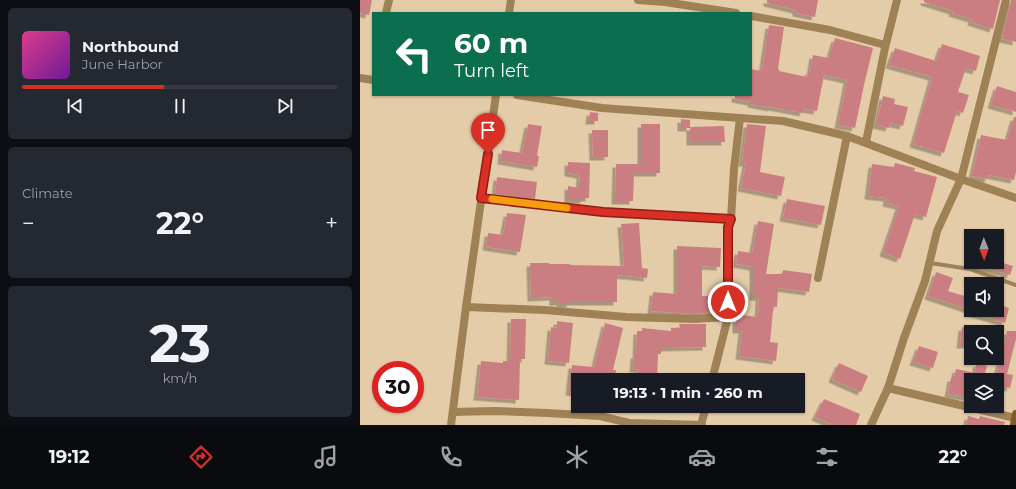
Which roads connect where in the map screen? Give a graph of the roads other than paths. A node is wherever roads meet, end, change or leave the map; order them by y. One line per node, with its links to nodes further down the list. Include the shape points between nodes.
1 (388, 0): 6 (street)
2 (511, 0): 7 (street)
3 (638, 0): 8 (street)
4 (897, 0): 10 (street)
5 (1006, 0): 18 (street)
6 (386, 12)
7 (509, 12)
8 (730, 12)
9 (752, 16): 10 (street, via 830,30)
10 (886, 45): 17 (street)
11 (360, 78): 12 (street)
12 (372, 80)
13 (496, 96): 19 (street)
14 (524, 96): 15 (street, via 602,108)
15 (740, 118): 16 (street, via 783,121); 21 (street)
16 (847, 136): 17 (street); 23 (street)
17 (866, 142): 18 (street)
18 (961, 179): 20 (street); 22 (street, via 937,231)
19 (481, 198): 21 (street, via 603,212); 25 (street)
20 (1016, 198)
21 (731, 219): 26 (street, via 728,227)
22 (929, 263): 24 (lane, via 970,269); 28 (street)
23 (818, 278)
24 (1016, 285)
25 (466, 307): 26 (street, via 626,317); 29 (street)
26 (728, 317): 27 (street)
27 (714, 373)
28 (888, 388): 31 (street); 35 (street)
29 (453, 412): 32 (street, via 494,411 600,416); 33 (street)
30 (705, 413): 34 (street)
31 (1015, 419)
32 (629, 424): 34 (street)
33 (452, 425)
34 (702, 425)
35 (872, 425)

